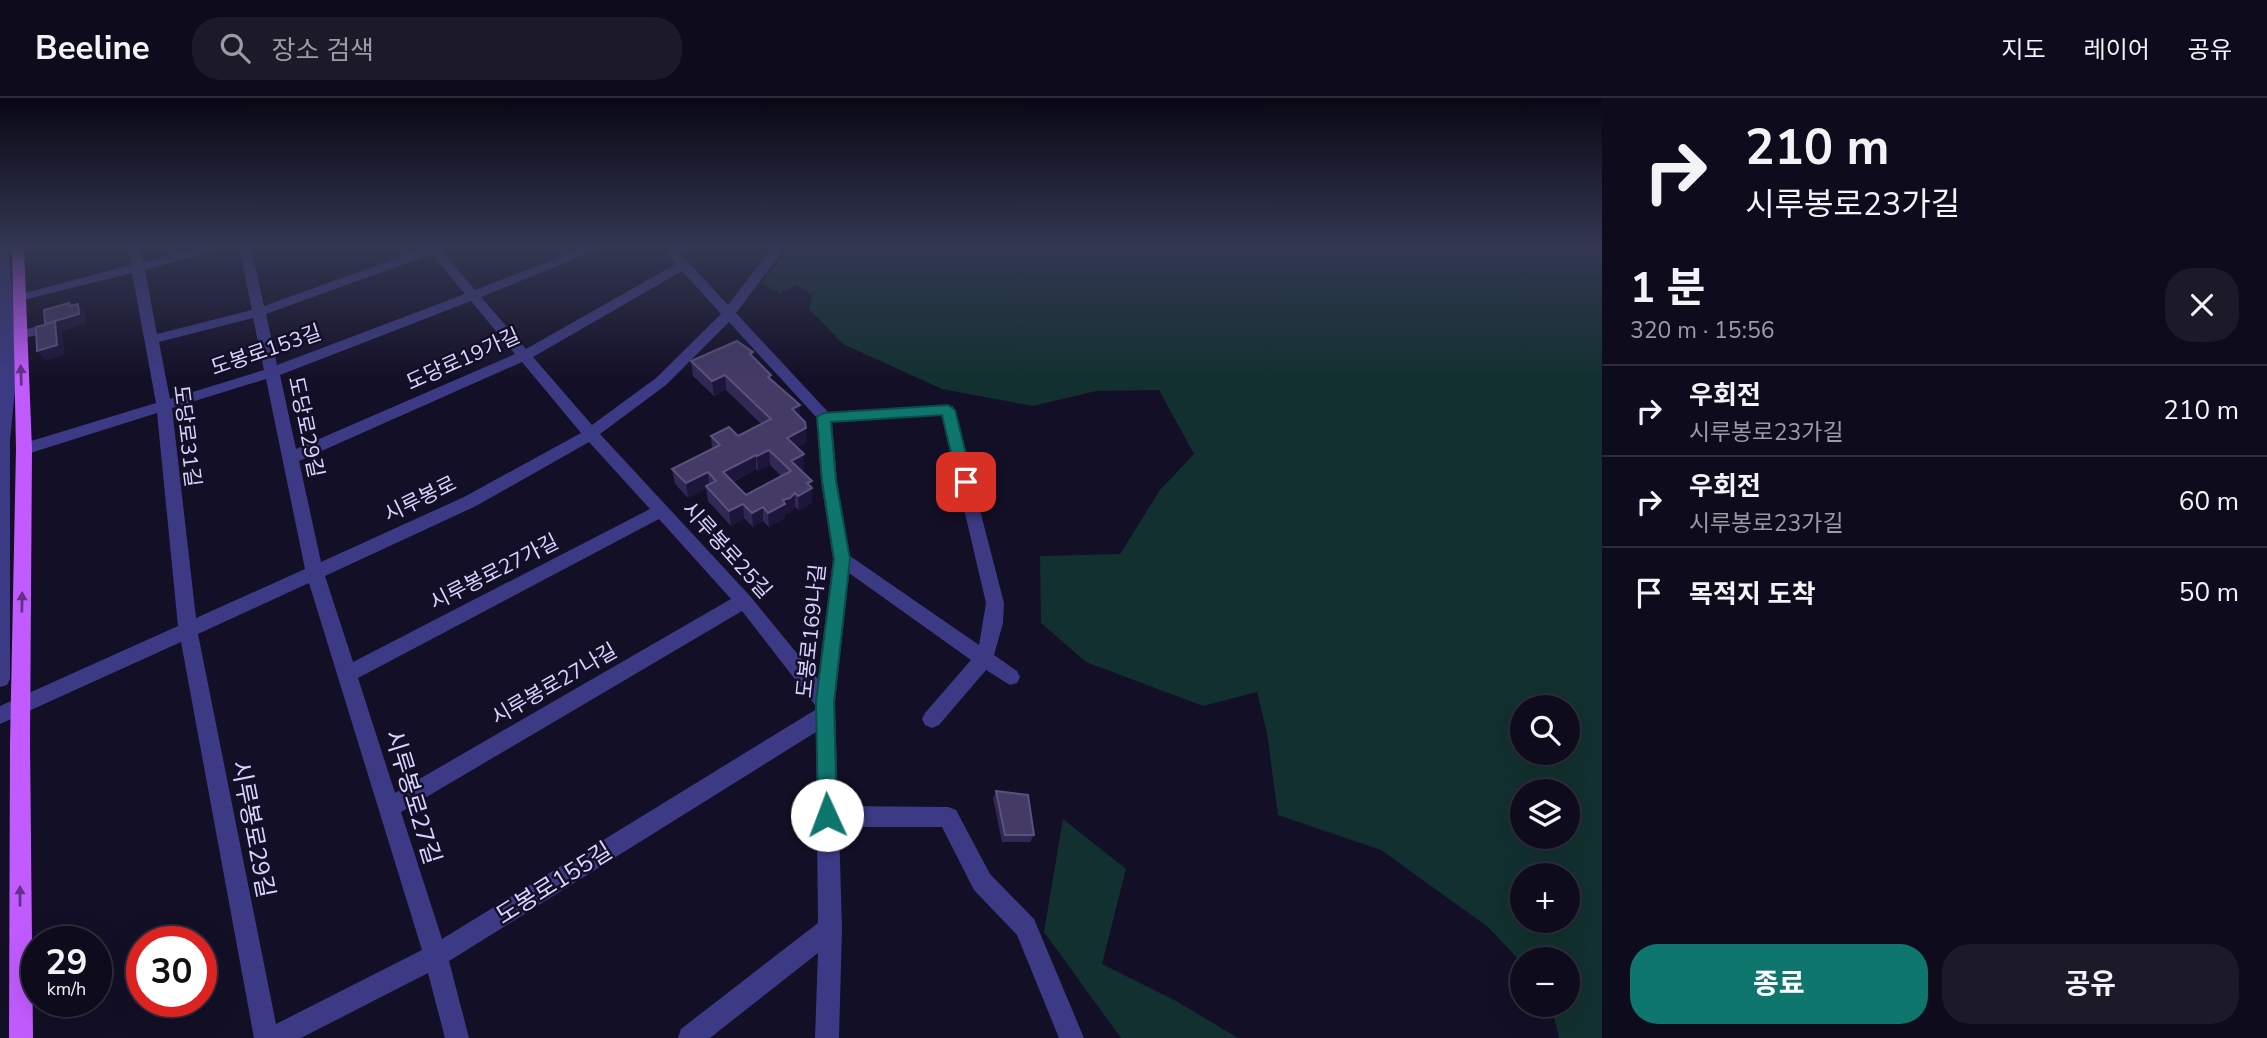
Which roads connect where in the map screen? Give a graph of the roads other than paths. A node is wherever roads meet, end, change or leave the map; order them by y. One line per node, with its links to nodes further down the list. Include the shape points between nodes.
1 (6, 292): 17 (street)
2 (19, 292): 13 (main road)
3 (40, 292): 13 (street)
4 (141, 292): 18 (street, 도당로31길)
5 (255, 292): 14 (street, 도당로29길)
6 (315, 292): 14 (street)
7 (470, 292): 12 (street, 시루봉로25길)
8 (484, 292): 12 (street, 도봉로153길)
9 (636, 292): 19 (street, 도당로19가길)
10 (707, 292): 15 (street)
11 (746, 292): 15 (street, 시루봉로)
12 (473, 296): 19 (street, 시루봉로25길); 20 (street, 도봉로153길)
13 (19, 297): 17 (main road)
14 (259, 312): 18 (street); 20 (street, 도당로29길)
15 (728, 315): 22 (street); 23 (street, 시루봉로, via 669,374)
16 (39, 330): 17 (street)
17 (8, 338): 24 (main road, one-way to 17); 34 (street, via 8,408 2,441)
18 (150, 340): 21 (street, 도당로31길)
19 (524, 356): 23 (street, 시루봉로25길); 25 (street, 도당로19가길)
20 (273, 372): 21 (street, 도봉로153길); 25 (street, 도당로29길)
21 (164, 405): 24 (street, 도봉로153길); 30 (street, 도당로31길)
22 (824, 417): 27 (street, 도봉로169나길); 31 (street, via 948,410 995,603 995,629)
23 (590, 433): 26 (street, 시루봉로25길); 28 (street, 시루봉로, via 446,513)
24 (23, 449): 35 (main road, one-way to 24)
25 (291, 458): 28 (street, 도당로29길)
26 (661, 511): 29 (street, 시루봉로25길); 32 (street, 시루봉로27가길)
27 (842, 559): 31 (street); 36 (street, 도봉로169나길)
28 (315, 573): 30 (street, 시루봉로); 32 (street, 시루봉로27길)
29 (744, 601): 36 (street, 시루봉로25길); 39 (street, 시루봉로27나길)
30 (188, 630): 35 (street, 시루봉로); 44 (street, 시루봉로29길)
31 (984, 659): 33 (street); 38 (street)
32 (347, 674): 39 (street, 시루봉로27길)
33 (1010, 677)
34 (0, 679)
35 (21, 706): 37 (street, 시루봉로); 43 (main road, one-way to 35)
36 (825, 709): 40 (street, 도봉로169나길); 42 (street, 도봉로155길)
37 (0, 715)
38 (932, 719)
39 (389, 808): 42 (street, 시루봉로27길)
40 (827, 815): 41 (street, 도봉로169나길); 49 (street, via 948,817 982,882 1026,927)
41 (830, 929): 47 (street); 48 (street, 도봉로169나길)
42 (436, 956): 45 (street, 도봉로155길); 46 (street, 시루봉로27길)
43 (21, 1038)
44 (266, 1038)
45 (275, 1038)
46 (457, 1038)
47 (690, 1038)
48 (827, 1038)
49 (1072, 1038)

